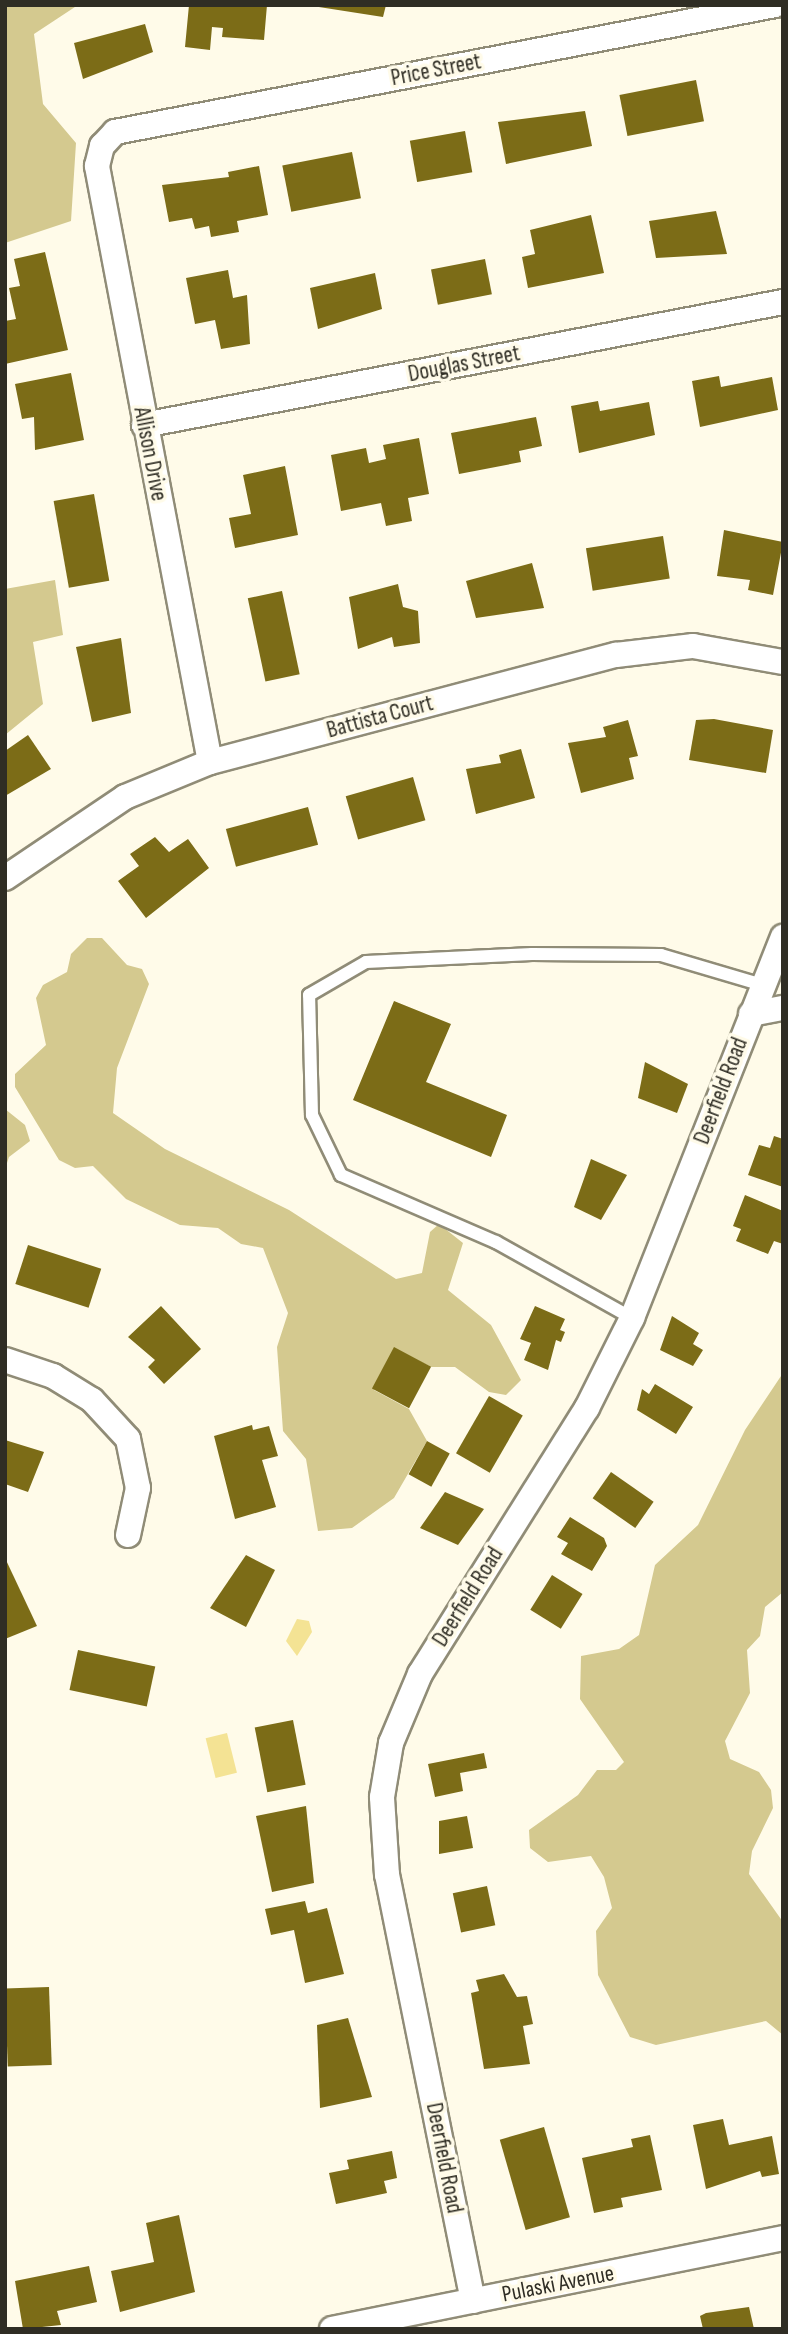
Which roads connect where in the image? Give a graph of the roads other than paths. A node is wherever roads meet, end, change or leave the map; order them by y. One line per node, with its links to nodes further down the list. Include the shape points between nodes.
1 (775, 5): 2 (street, Price Street, via 115,132)
2 (102, 146): 4 (street, Allison Drive, via 97,166)
3 (783, 302): 4 (street, Douglas Street)
4 (144, 425): 6 (street, Allison Drive)
5 (783, 662): 6 (street, Battista Court, via 693,646 616,655)
6 (210, 762): 7 (street, Battista Court, via 125,797)
7 (5, 878)
8 (783, 937): 9 (street, Deerfield Road)
9 (762, 985): 11 (street, Deerfield Road); 12 (lane, via 661,955 532,954 366,962 310,995 312,1115 341,1175 496,1242)
10 (783, 1009): 11 (street)
11 (751, 1014): 12 (street, Deerfield Road)
12 (632, 1318): 16 (street, Deerfield Road, via 587,1408 419,1674 388,1757 382,1797 387,1875)
13 (5, 1360): 14 (street, via 53,1376 92,1401 128,1439 138,1488)
14 (128, 1535)
15 (783, 2238): 16 (street, Pulaski Avenue)
16 (473, 2301): 17 (street, Pulaski Avenue)
17 (332, 2329)

